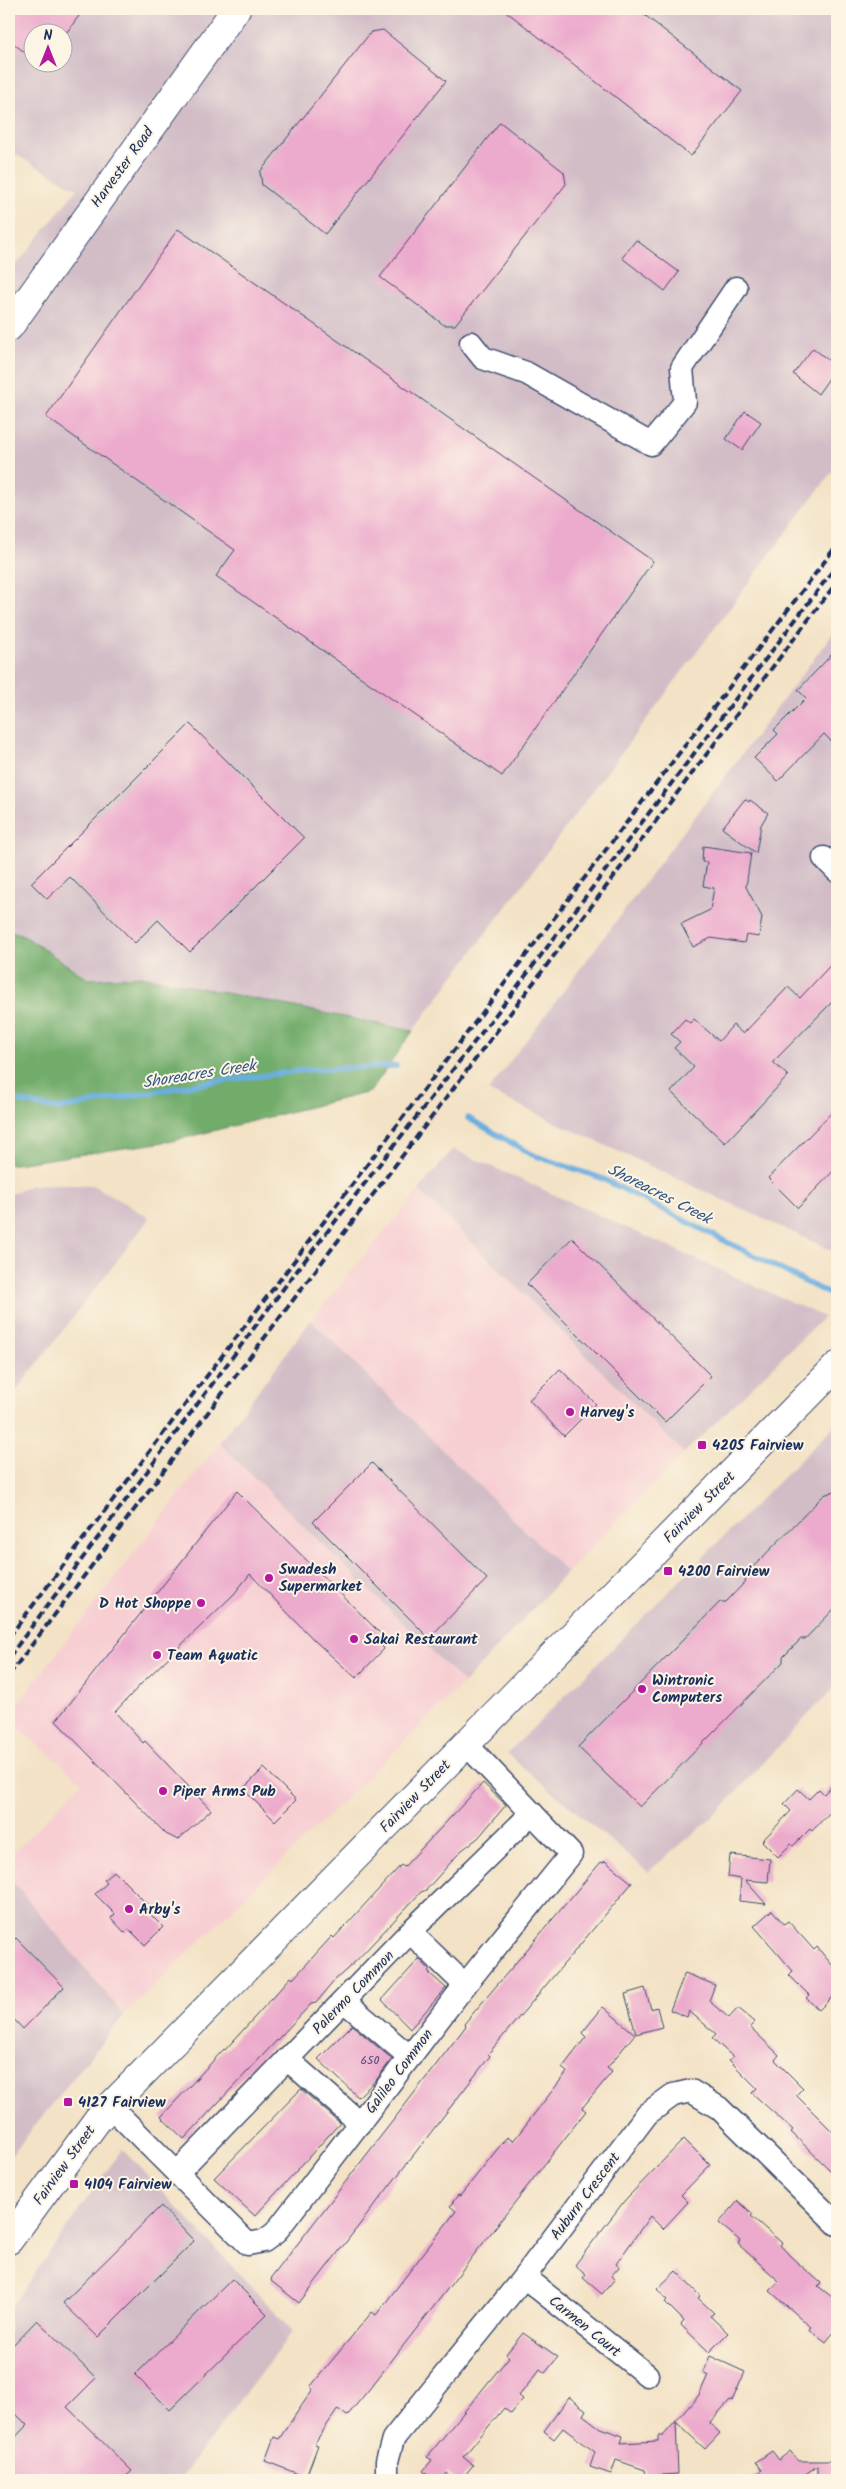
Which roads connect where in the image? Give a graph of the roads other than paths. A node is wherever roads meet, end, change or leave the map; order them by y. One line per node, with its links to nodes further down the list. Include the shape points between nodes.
1 (236, 9): 3 (main road, Harvester Road)
2 (736, 288): 4 (street, via 682,368 685,402 651,444 526,373 483,358)
3 (9, 327)
4 (471, 343)
5 (837, 1366): 6 (main road, Fairview Street)
6 (466, 1744): 7 (street, Galileo Common); 13 (main road, Fairview Street)
7 (532, 1813): 8 (street, Palermo Common); 9 (street, Galileo Common, via 570,1854)
8 (410, 1932): 9 (street); 10 (street, Palermo Common)
9 (465, 1985): 11 (street, Galileo Common)
10 (344, 2001): 11 (street); 12 (street, Palermo Common)
11 (410, 2057): 14 (street, Galileo Common)
12 (287, 2059): 14 (street); 15 (street, Palermo Common)
13 (110, 2106): 15 (street, Galileo Common); 17 (main road, Fairview Street)
14 (360, 2123): 15 (street, Galileo Common, via 275,2233 264,2241 248,2244)
15 (177, 2173)
16 (837, 2224): 18 (street, Auburn Crescent, via 720,2108 691,2091 673,2095 647,2114)
17 (9, 2240)
18 (524, 2277): 19 (street, Carmen Court); 20 (street, Auburn Crescent, via 393,2439 387,2461)
19 (647, 2376)
20 (388, 2480)

